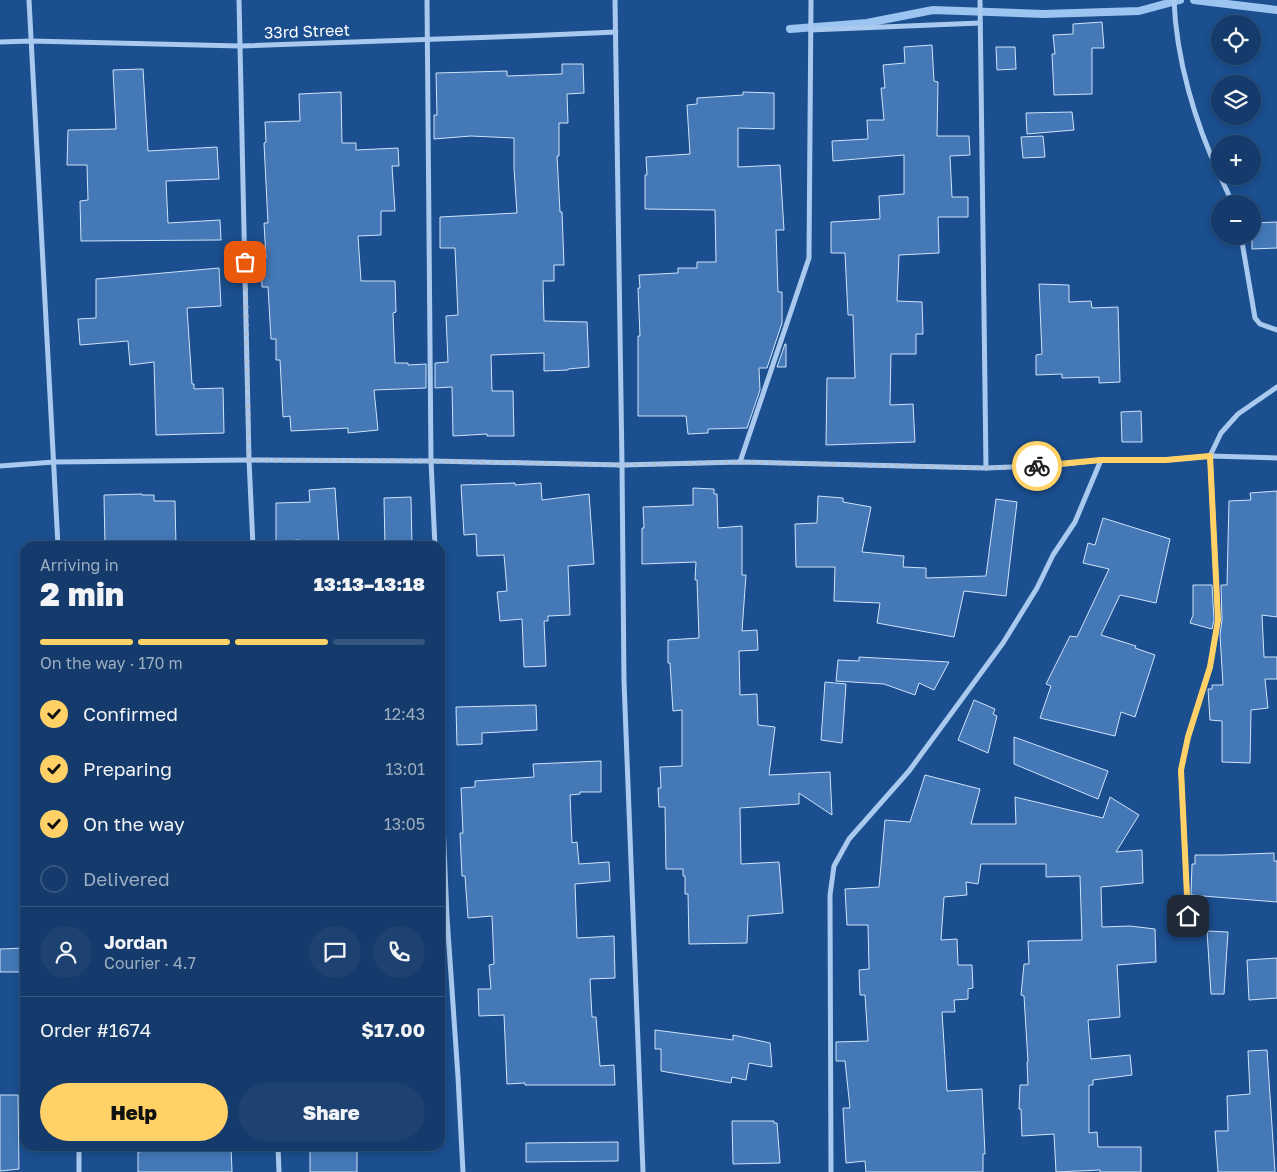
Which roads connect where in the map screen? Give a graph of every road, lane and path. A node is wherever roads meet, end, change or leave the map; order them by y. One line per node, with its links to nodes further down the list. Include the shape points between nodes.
1 (30, 0): 12 (street)
2 (239, 0): 14 (street)
3 (427, 0): 11 (street)
4 (615, 0): 10 (street)
5 (811, 0): 9 (street)
6 (980, 0): 8 (street)
7 (1174, 0): 15 (street, via 1177,42)
8 (980, 23): 9 (street); 28 (street)
9 (810, 30): 25 (street, via 808,258)
10 (616, 32): 11 (street, 33rd Street); 26 (street)
11 (428, 39): 14 (street, 33rd Street); 23 (street)
12 (31, 41): 13 (street, 33rd Street); 14 (street, 33rd Street); 24 (street)
13 (0, 42)
14 (240, 46): 21 (street)
15 (1211, 157)
16 (1242, 245): 17 (street, via 1254,318 1260,324)
17 (1277, 330)
18 (1277, 387): 19 (street, via 1238,414 1220,433)
19 (1210, 456): 20 (street); 22 (street); 33 (street, via 1218,620 1210,667 1181,770)
20 (1277, 458)
21 (249, 460): 23 (street); 24 (street); 30 (street)
22 (1101, 460): 28 (street); 40 (street, via 1075,522 1003,643 909,771 849,839 834,866 830,895)
23 (431, 461): 26 (street); 31 (street)
24 (54, 462): 27 (street); 29 (street)
25 (740, 462): 26 (street); 28 (street)
26 (622, 465): 39 (street, via 624,681)
27 (0, 466)
28 (986, 468)
29 (58, 541)
30 (253, 541)
31 (435, 541)
32 (445, 870): 38 (street)
33 (1188, 916)
34 (78, 1151): 36 (street)
35 (278, 1151): 37 (street)
36 (79, 1172)
37 (279, 1172)
38 (463, 1172)
39 (643, 1172)
40 (831, 1172)

